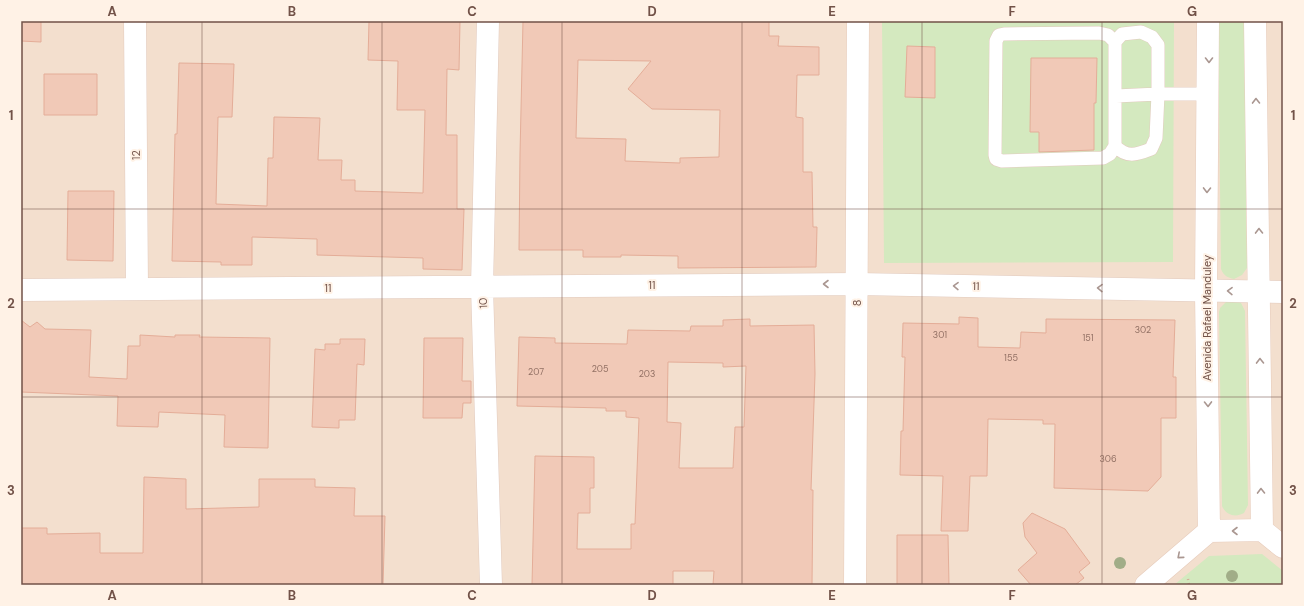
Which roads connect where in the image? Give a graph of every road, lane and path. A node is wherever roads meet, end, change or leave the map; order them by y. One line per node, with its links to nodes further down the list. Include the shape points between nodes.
1 (135, 21): 13 (street, 12)
2 (488, 21): 12 (street, 10)
3 (858, 21): 11 (street, 8)
4 (1208, 21): 8 (street, Avenida Rafael Manduley, one-way to 8)
5 (1255, 21): 16 (street, one-way to 5)
6 (1115, 42): 7 (lane, via 1122,34 1130,32 1141,32 1152,37 1158,45); 9 (lane); 10 (lane, via 1099,33 999,35 996,41 995,155 996,159 1002,161 1103,158 1110,154)
7 (1158, 94): 8 (lane); 9 (lane); 10 (lane, via 1156,138 1151,149 1130,155 1121,152)
8 (1209, 94): 15 (street, Avenida Rafael Manduley, one-way to 15)
9 (1116, 96): 10 (lane)
10 (1115, 146)
11 (857, 284): 12 (street, 11, one-way to 12); 15 (street, 11, one-way to 11); 22 (street, 8)
12 (482, 286): 13 (street, 11); 21 (street, 10)
13 (137, 289): 14 (street, 11)
14 (21, 290)
15 (1206, 290): 16 (street, 11, one-way to 15); 19 (street, Avenida Rafael Manduley, one-way to 19)
16 (1259, 292): 17 (street, 11); 18 (street, one-way to 16)
17 (1283, 292)
18 (1262, 530): 19 (street, one-way to 19); 20 (street)
19 (1209, 531): 23 (street, one-way to 23)
20 (1283, 547)
21 (491, 585)
22 (855, 585)
23 (1146, 585)

